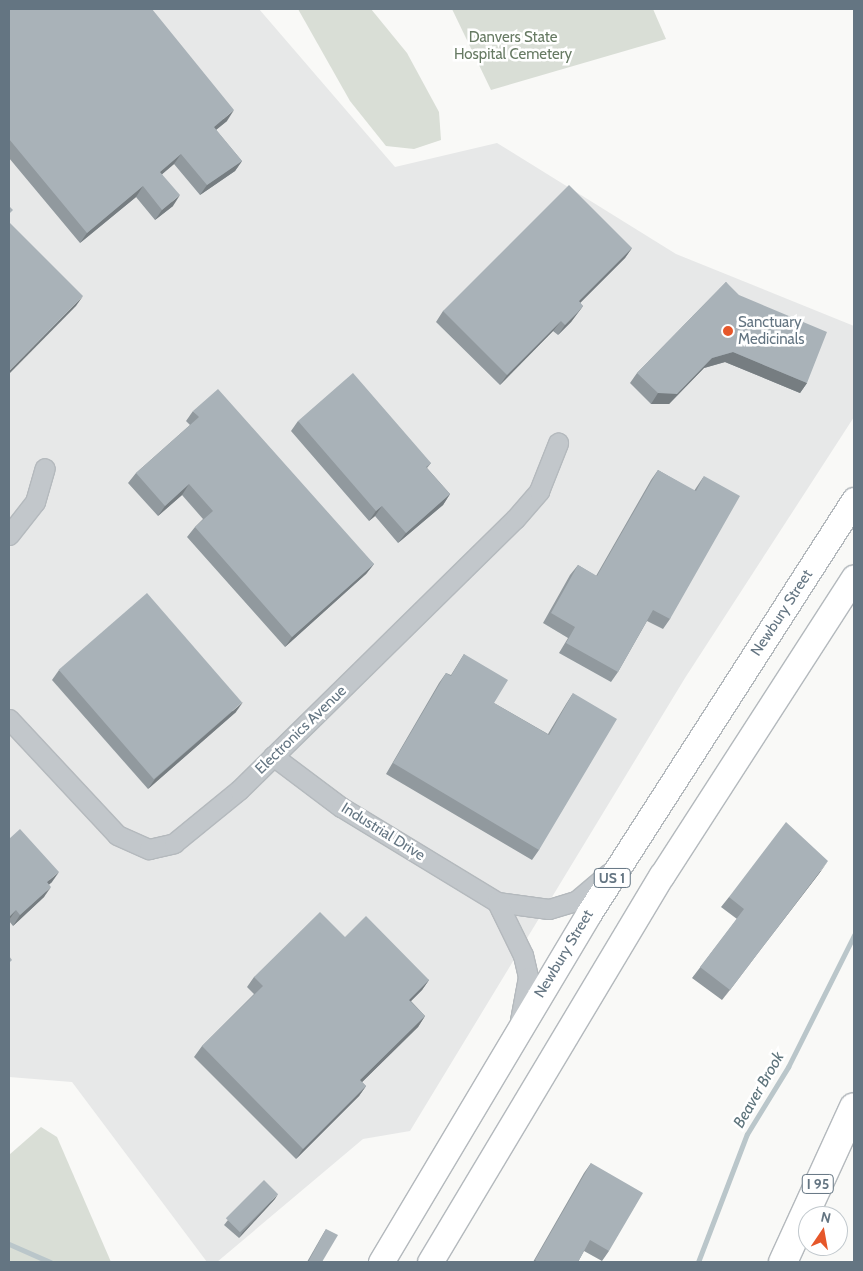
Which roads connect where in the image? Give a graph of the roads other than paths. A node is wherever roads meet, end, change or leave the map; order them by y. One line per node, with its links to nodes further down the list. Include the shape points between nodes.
1 (558, 443): 7 (street, Electronics Avenue, via 539,491 515,518)
2 (45, 468): 4 (street, via 35,502)
3 (854, 500): 8 (main road, Newbury Street / US 1)
4 (9, 535)
5 (854, 577): 13 (main road, US 1, via 662,874)
6 (9, 719): 7 (street, Electronics Avenue, via 117,835 148,849 174,843 193,830)
7 (273, 756): 9 (street, Industrial Drive, via 341,807)
8 (620, 865): 9 (street, Industrial Drive, via 576,901 560,906 534,908); 10 (main road, Newbury Street / US 1)
9 (497, 902): 10 (street, via 523,956 528,977)
10 (517, 1032): 12 (main road, Newbury Street / US 1)
11 (854, 1108): 14 (highway, I 95)
12 (381, 1262)
13 (430, 1262)
14 (783, 1262)

